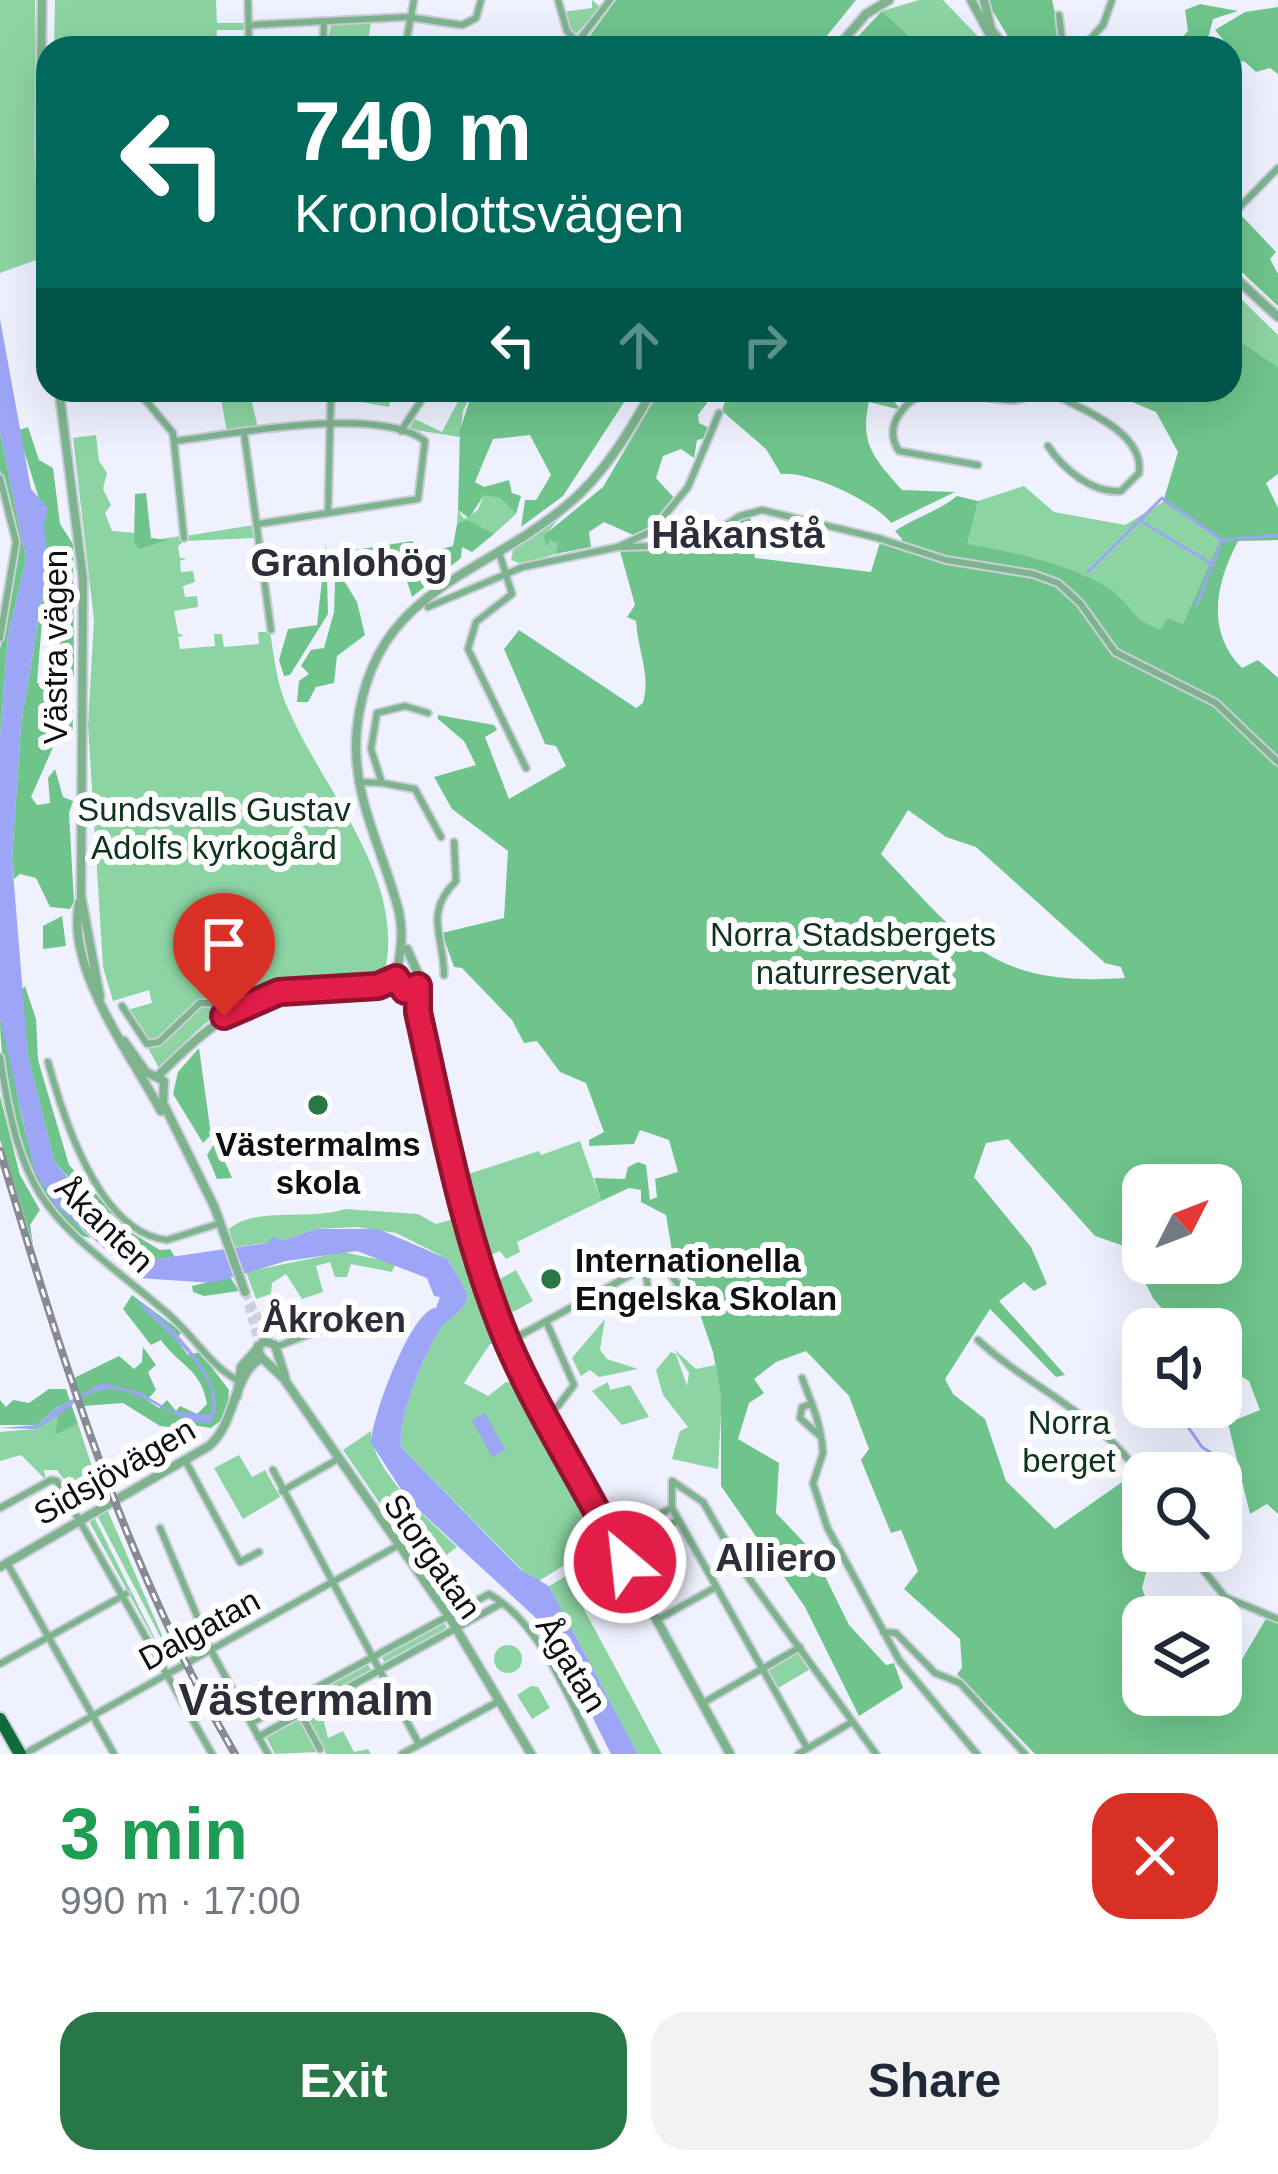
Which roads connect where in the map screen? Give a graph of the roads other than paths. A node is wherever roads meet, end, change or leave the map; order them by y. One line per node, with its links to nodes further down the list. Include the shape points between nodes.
1 (42, 0): 15 (street)
2 (248, 0): 14 (street)
3 (414, 0): 12 (street)
4 (481, 0): 12 (street, via 466,24)
5 (558, 0): 19 (street)
6 (610, 0): 20 (street)
7 (889, 0): 21 (street)
8 (971, 0): 22 (street)
9 (984, 0): 23 (street)
10 (1112, 0): 25 (street)
11 (1059, 15): 24 (street)
12 (411, 17): 13 (street); 18 (street)
13 (324, 21): 14 (street); 17 (street)
14 (250, 25): 16 (street)
15 (42, 36)
16 (250, 36)
17 (323, 36)
18 (407, 36)
19 (570, 36)
20 (582, 36)
21 (846, 36)
22 (994, 36)
23 (995, 36)
24 (1062, 36)
25 (1093, 36)
26 (1278, 168): 27 (street)
27 (1242, 205)
28 (1242, 284): 29 (street)
29 (1278, 317)
30 (61, 402): 70 (street, Västra vägen, via 83,579 81,896 100,997)
31 (149, 402): 41 (street)
32 (331, 402): 38 (street)
33 (420, 402): 39 (street)
34 (644, 402): 49 (street, via 583,491)
35 (912, 402): 43 (street, via 895,422 898,451)
36 (1061, 402): 42 (street, via 1124,437 1138,452 1139,473 1121,491 1106,492)
37 (719, 413): 48 (street, via 672,510 652,531)
38 (330, 422): 39 (street); 40 (street); 45 (street)
39 (401, 430): 45 (street, via 425,441 420,497)
40 (244, 433): 41 (street); 46 (street)
41 (175, 441): 47 (street)
42 (1048, 446)
43 (978, 465)
44 (0, 478): 53 (street, via 16,542)
45 (328, 514): 46 (street)
46 (258, 524): 52 (street)
47 (184, 538)
48 (618, 547): 50 (street); 55 (street, via 683,548 740,516 770,510 1058,583 1115,652 1216,704)
49 (498, 549): 50 (street); 57 (street, via 432,590 386,642 361,702)
50 (509, 573): 51 (street); 56 (street, via 512,594 476,622 468,650)
51 (428, 607)
52 (272, 630)
53 (0, 638)
54 (428, 713): 58 (street, via 405,706 375,716 371,749)
55 (1278, 762)
56 (526, 768)
57 (358, 782): 58 (street); 61 (street)
58 (382, 782): 59 (street, via 416,790)
59 (441, 837)
60 (454, 842): 62 (street, via 456,881 434,919)
61 (402, 930): 63 (street); 64 (street)
62 (444, 975)
63 (418, 978): 64 (street); 64 (street); 66 (street)
64 (400, 982): 66 (street); 67 (street, via 279,992)
65 (122, 1006): 67 (street, via 136,1035 151,1045 196,1004 211,1004)
66 (418, 1012): 77 (street, via 462,1200)
67 (223, 1016): 70 (street)
68 (0, 1057): 82 (street, Åkanten, via 36,1194 103,1264)
69 (48, 1062): 71 (street, via 85,1163 130,1223 167,1240)
70 (156, 1084): 71 (street, Västra vägen)
71 (220, 1223): 73 (street, Västra vägen)
72 (644, 1267): 72 (street, via 664,1267 681,1288 649,1297); 74 (street)
73 (245, 1292)
74 (546, 1321): 77 (street); 85 (street, via 574,1377 564,1400)
75 (328, 1327): 79 (street)
76 (978, 1340): 87 (street)
77 (508, 1342): 85 (street)
78 (258, 1346): 79 (street, via 268,1340); 80 (street); 82 (street, Sidsjövägen)
79 (276, 1350): 80 (street, Sidsjövägen); 83 (street, Storgatan)
80 (264, 1359): 82 (street, Sidsjövägen); 83 (street, Storgatan)
81 (802, 1378): 84 (street)
82 (241, 1382): 88 (street, Sidsjövägen, via 223,1435)
83 (290, 1389): 89 (street, Storgatan)
84 (812, 1404): 86 (street); 86 (street, via 799,1416)
85 (544, 1413): 97 (street)
86 (821, 1436): 111 (street, via 813,1483 821,1513)
87 (1124, 1452)
88 (185, 1460): 94 (street, Sidsjövägen); 99 (street, via 240,1562)
89 (338, 1460): 91 (street); 98 (street, Storgatan)
90 (273, 1471): 91 (street)
91 (283, 1491): 103 (street)
92 (0, 1508): 94 (street, via 55,1479)
93 (672, 1508): 95 (street); 97 (street); 113 (street, via 668,1487 676,1482 703,1502)
94 (81, 1516): 101 (street, Sidsjövägen); 105 (street)
95 (679, 1520): 100 (street); 104 (street)
96 (160, 1528): 114 (street)
97 (612, 1538): 100 (street); 100 (street, via 586,1563)
98 (398, 1546): 103 (street, Dalgatan); 107 (street, Storgatan)
99 (259, 1552)
100 (620, 1552): 109 (street)
101 (3, 1564): 112 (street)
102 (1205, 1572): 108 (street, via 1225,1597)
103 (332, 1584): 114 (street, Dalgatan); 115 (street)
104 (716, 1587): 109 (street); 118 (street)
105 (126, 1594): 112 (street); 119 (street)
106 (502, 1603): 107 (street, via 482,1595); 110 (street); 139 (street, Ågatan, via 551,1667)
107 (448, 1615): 110 (street, Storgatan); 115 (street)
108 (1278, 1618)
109 (657, 1620): 122 (street)
110 (455, 1628): 117 (street); 121 (street, Storgatan)
111 (883, 1632): 142 (street); 143 (street, via 896,1633 935,1673 960,1683)
112 (48, 1637): 116 (street); 124 (street)
113 (800, 1647): 118 (street); 126 (street)
114 (213, 1649): 119 (street, Dalgatan); 127 (street)
115 (371, 1655): 117 (street); 120 (street)
116 (0, 1664)
117 (379, 1669): 123 (street); 130 (street)
118 (762, 1669): 122 (street); 132 (street)
119 (169, 1673): 124 (street, Dalgatan); 135 (street)
120 (293, 1700): 123 (street); 127 (street)
121 (499, 1700): 130 (street); 138 (street, Storgatan)
122 (703, 1703): 140 (street)
123 (300, 1712): 129 (street); 131 (street)
124 (92, 1714): 133 (street, Dalgatan); 134 (street)
125 (0, 1718): 133 (highway)
126 (853, 1722): 132 (street); 141 (street)
127 (251, 1723): 129 (street)
128 (0, 1730): 133 (highway)
129 (258, 1736): 136 (street)
130 (419, 1744): 137 (street)
131 (320, 1749)
132 (803, 1752)
133 (19, 1754)
134 (114, 1754)
135 (212, 1754)
136 (268, 1754)
137 (402, 1754)
138 (531, 1754)
139 (597, 1754)
140 (730, 1754)
141 (876, 1754)
142 (976, 1754)
143 (1025, 1754)

